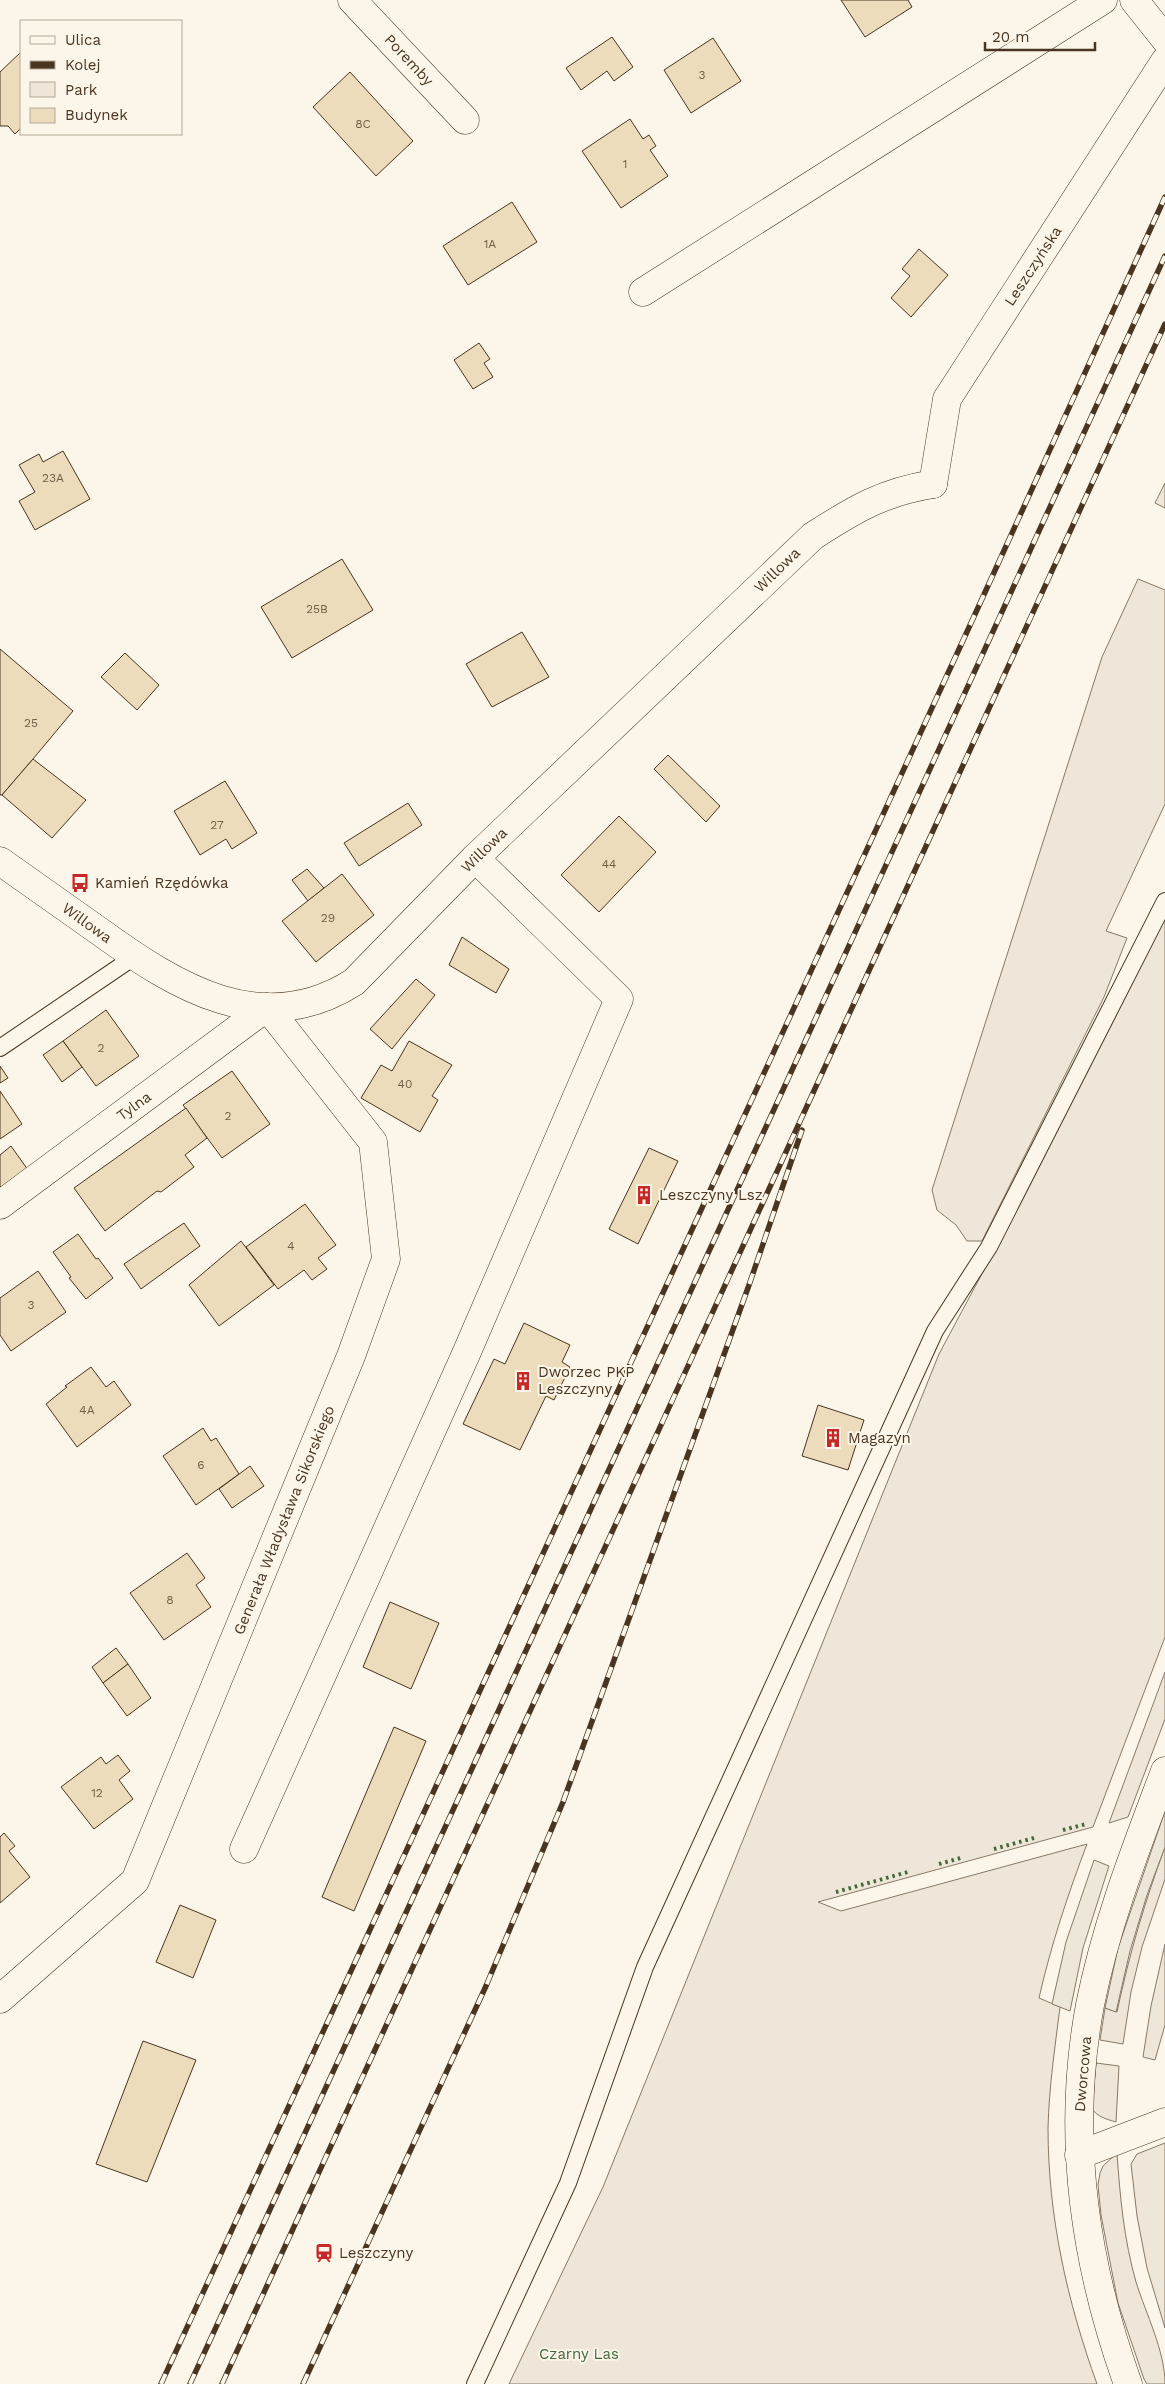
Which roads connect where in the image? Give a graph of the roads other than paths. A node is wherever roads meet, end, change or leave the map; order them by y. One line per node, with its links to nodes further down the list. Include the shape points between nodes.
1 (352, 0): 6 (street, Poremby)
2 (1103, 0): 7 (street)
3 (1134, 0): 4 (street)
4 (1165, 39)
5 (1165, 61): 8 (street, Leszczyńska, via 947,399)
6 (465, 120)
7 (643, 292)
8 (934, 484): 9 (street, Willowa, via 904,489 856,508 814,536)
9 (476, 858): 13 (street, Willowa, via 354,982 315,1000 287,1007); 17 (street, via 620,999 466,1354)
10 (0, 861): 12 (street, Willowa)
11 (1165, 902): 21 (lane, via 989,1247 936,1331 645,1967 568,2183)
12 (134, 957): 13 (street, Willowa, via 213,999); 14 (lane)
13 (267, 1007): 15 (street, Tylna); 18 (street, Generała Władysława Sikorskiego, via 373,1142 386,1259 351,1356 136,1881)
14 (0, 1048)
15 (0, 1205)
16 (1165, 1771): 20 (street, Dworcowa, via 1122,1886 1090,2004 1079,2105)
17 (244, 1849)
18 (3, 1989)
19 (1165, 2122): 20 (street)
20 (1080, 2155): 22 (street, Dworcowa, via 1083,2206 1099,2293)
21 (475, 2384)
22 (1128, 2384)

